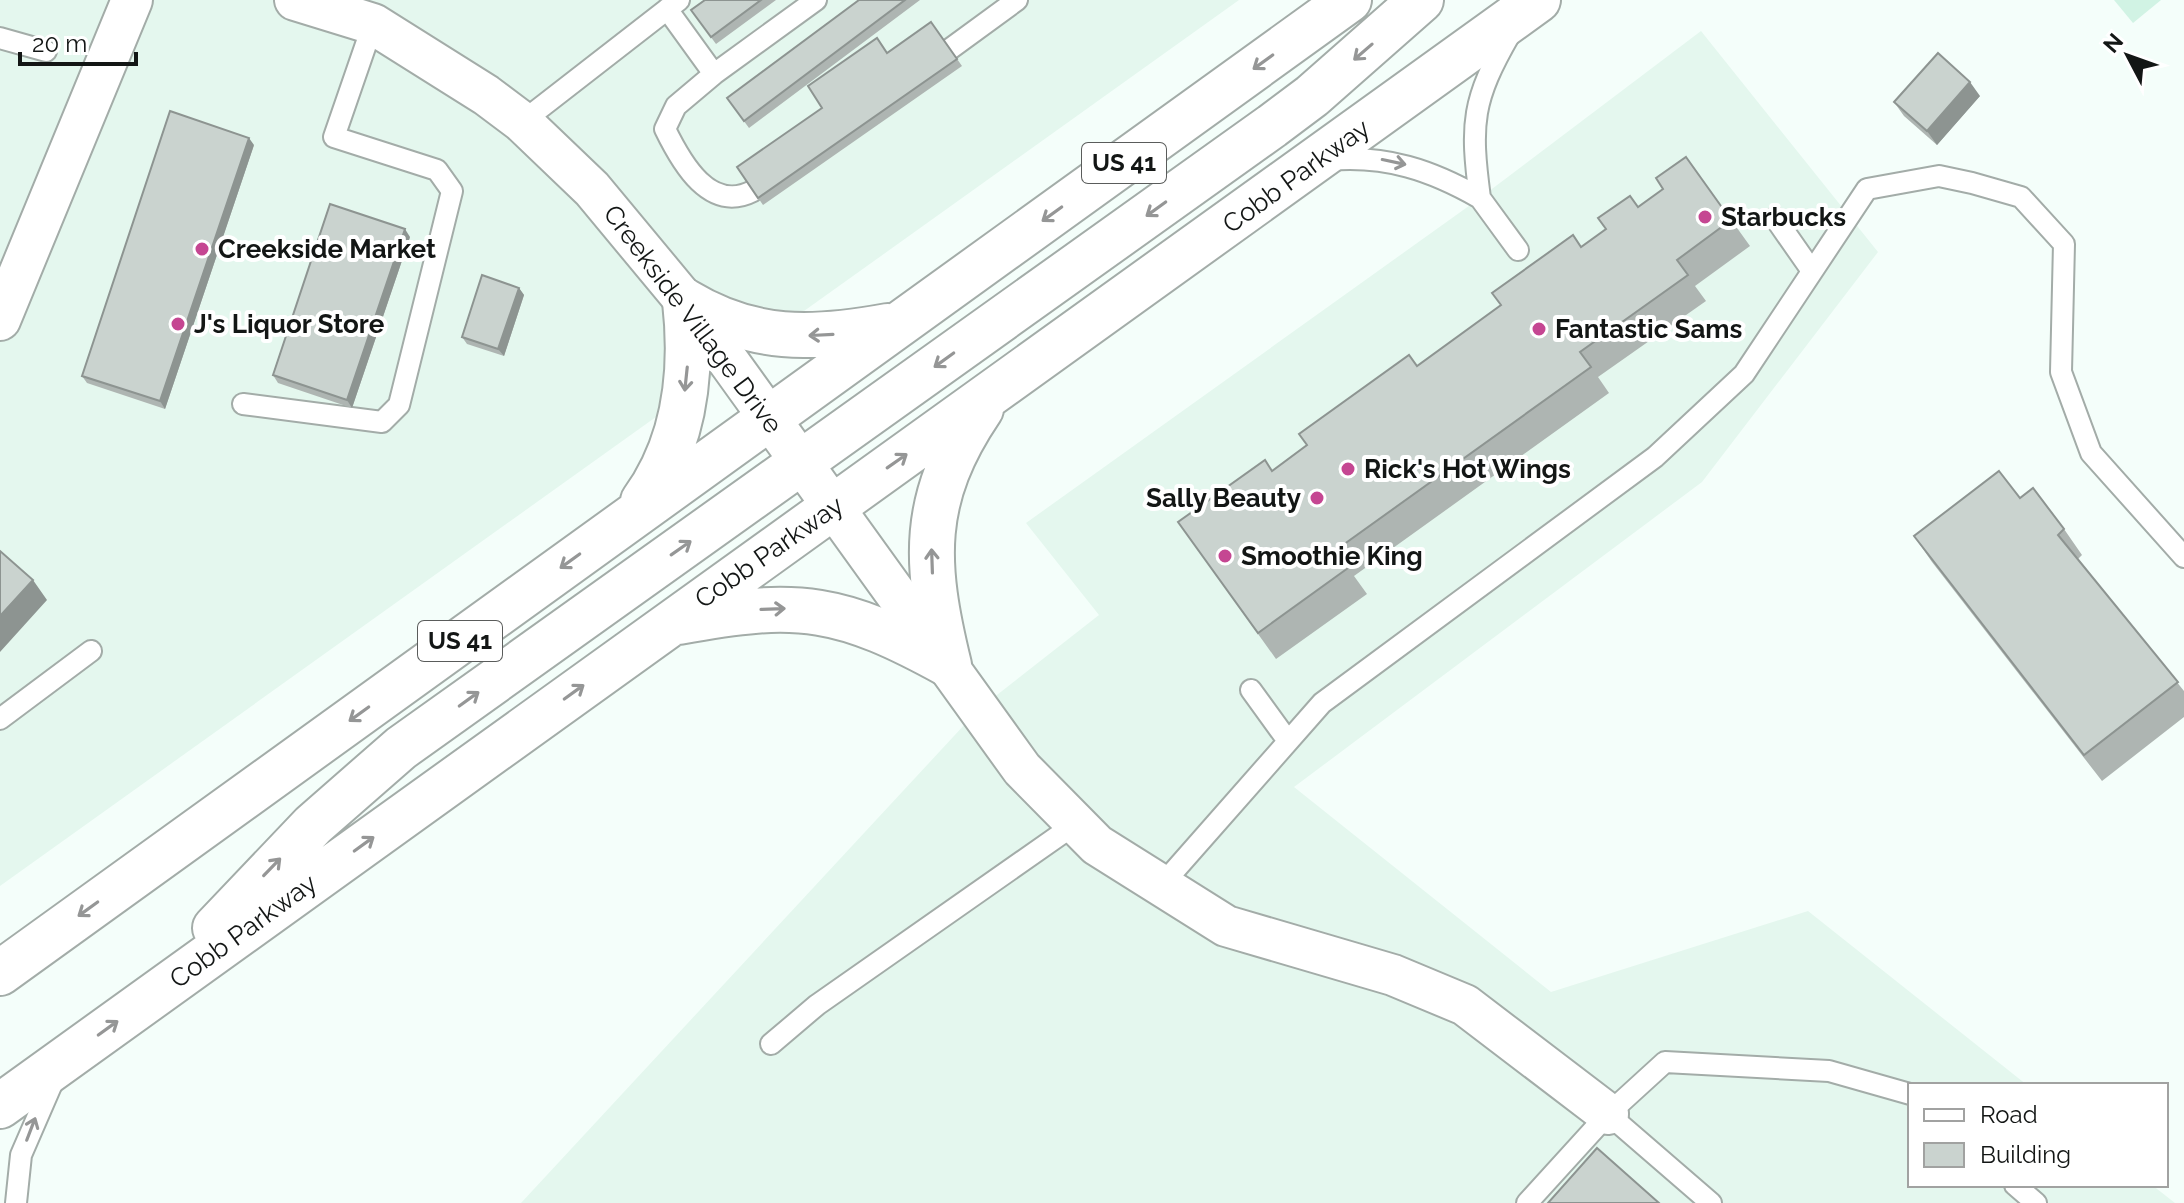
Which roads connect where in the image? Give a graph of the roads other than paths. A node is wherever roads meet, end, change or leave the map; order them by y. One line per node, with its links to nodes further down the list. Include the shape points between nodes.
1 (132, 0): 22 (street)
2 (295, 0): 9 (street, Creekside Village Drive)
3 (816, 0): 13 (lane)
4 (1017, 0): 11 (lane)
5 (1349, 0): 23 (main road, US 41, one-way to 23)
6 (1421, 0): 27 (main road, one-way to 27, via 1312,96)
7 (673, 4): 13 (lane); 14 (lane)
8 (1531, 5): 15 (main road, Cobb Parkway); 17 (lane, via 1478,98 1473,152)
9 (373, 24): 14 (street, Creekside Village Drive); 25 (lane, via 334,137 437,170 452,191 399,405 382,422)
10 (0, 38): 12 (lane)
11 (950, 49)
12 (46, 51)
13 (714, 74): 16 (lane, via 676,106 665,129 678,155 706,188 725,199)
14 (522, 122): 21 (street, Creekside Village Drive, via 592,189)
15 (1317, 161): 17 (lane, one-way to 17, via 1385,160 1432,173); 24 (main road, Cobb Parkway)
16 (753, 191)
17 (1480, 198): 19 (lane)
18 (1775, 218): 20 (lane)
19 (1518, 250)
20 (1812, 271): 30 (lane, via 1867,189 1939,176 2021,197 2064,244 2061,372 2091,453); 36 (lane, via 1744,374 1655,457 1322,703)
21 (685, 301): 23 (main road, one-way to 21, via 819,337 767,333 735,326); 26 (street, Creekside Village Drive); 29 (main road, one-way to 29, via 689,336 680,420 659,478)
22 (0, 320)
23 (898, 325): 26 (main road, US 41)
24 (991, 395): 28 (main road, Cobb Parkway, one-way to 24); 33 (main road, one-way to 24, via 932,580 933,517 955,447)
25 (243, 404)
26 (769, 418): 27 (street, Creekside Village Drive); 29 (main road, US 41)
27 (802, 462): 28 (street, Creekside Village Drive); 40 (main road, one-way to 27, via 273,866 401,748)
28 (834, 506): 31 (main road, Cobb Parkway); 33 (street, Creekside Village Drive)
29 (631, 517): 39 (main road, US 41, one-way to 39)
30 (2184, 557)
31 (669, 623): 33 (main road, one-way to 33, via 734,611 829,612 888,633); 40 (main road, Cobb Parkway, one-way to 31)
32 (91, 651): 35 (lane)
33 (949, 665): 37 (street, Creekside Village Drive, via 1022,769)
34 (1251, 690): 36 (lane)
35 (0, 719)
36 (1288, 741): 38 (lane)
37 (1074, 825): 38 (street, Creekside Village Drive); 41 (lane, via 817,1005)
38 (1160, 887): 45 (street, Creekside Village Drive, via 1252,937 1393,975 1465,1005)
39 (0, 973)
40 (164, 988): 42 (main road, Cobb Parkway, one-way to 40)
41 (771, 1044)
42 (64, 1060): 44 (main road, Cobb Parkway); 47 (lane, one-way to 42, via 21,1155)
43 (1908, 1093): 45 (lane, via 1829,1071 1665,1062)
44 (0, 1106)
45 (1608, 1114): 48 (lane); 49 (lane)
46 (2017, 1187): 50 (lane)
47 (16, 1203)
48 (1527, 1203)
49 (1711, 1203)
50 (2036, 1203)

